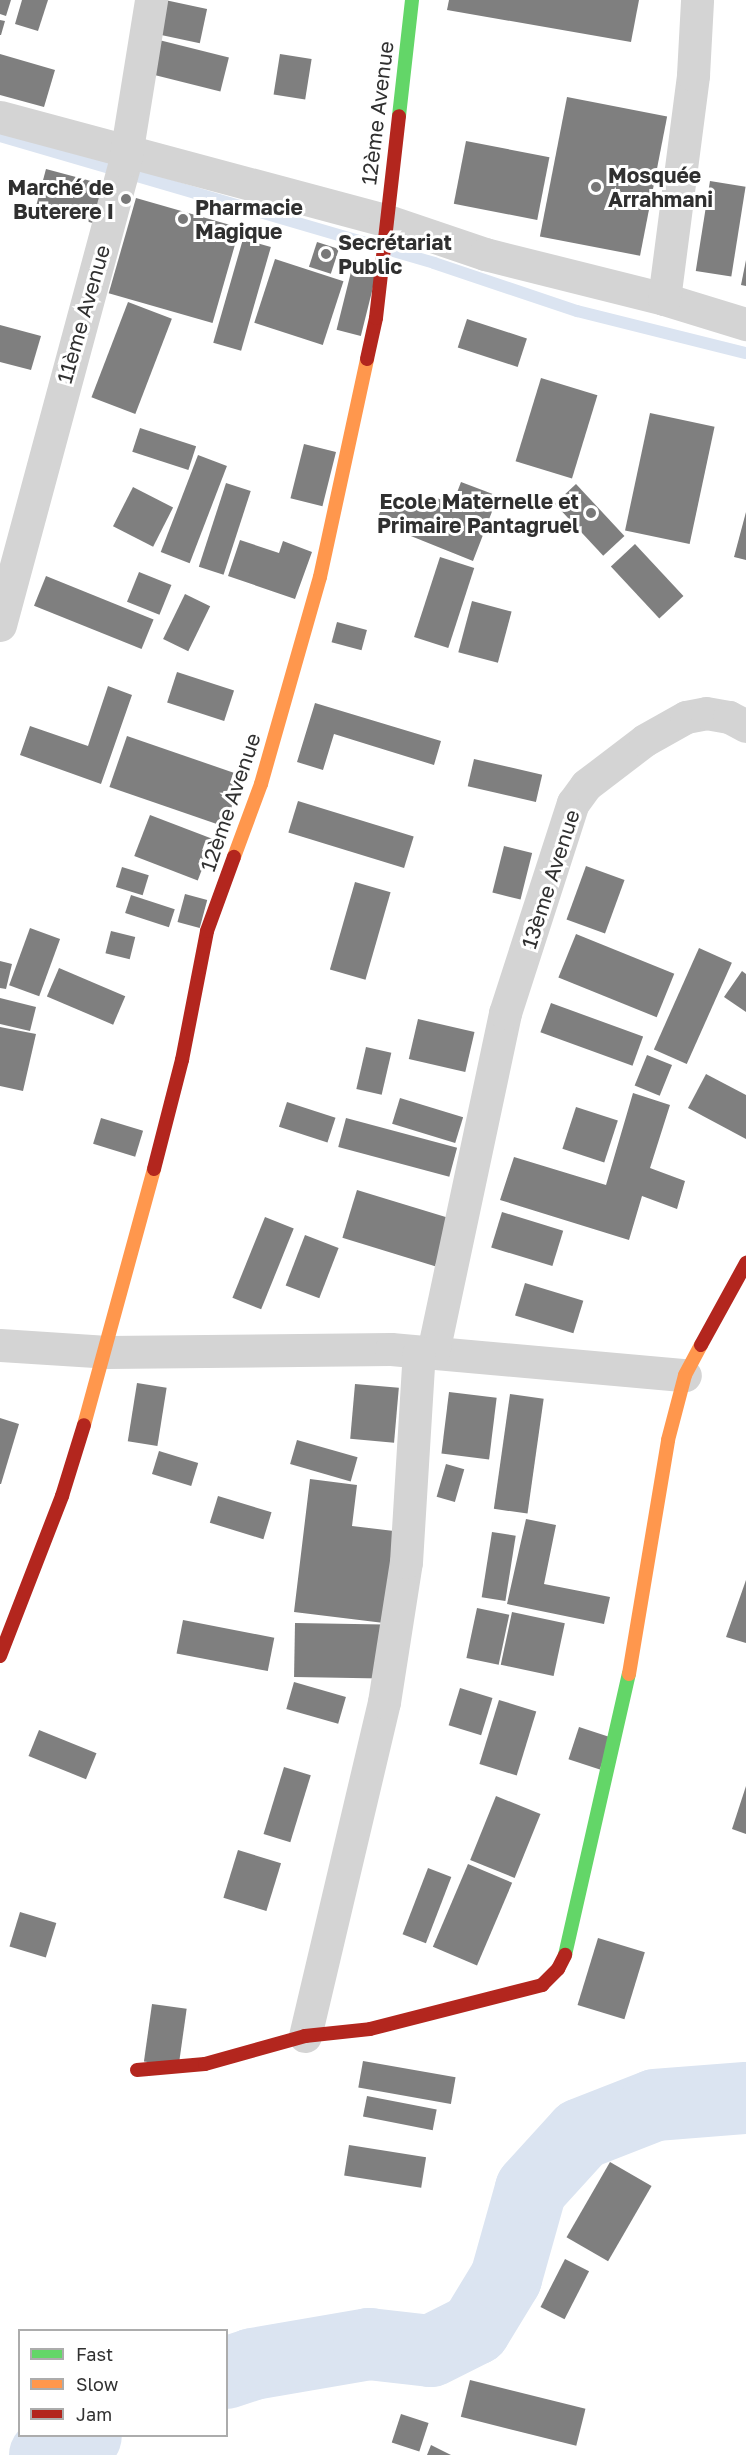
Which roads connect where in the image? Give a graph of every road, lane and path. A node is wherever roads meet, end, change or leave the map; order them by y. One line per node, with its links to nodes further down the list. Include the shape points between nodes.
1 (151, 0): 5 (street, 11ème Avenue)
2 (412, 0): 6 (street, 12ème Avenue)
3 (698, 0): 7 (street, via 693,75)
4 (0, 117): 5 (street)
5 (126, 155): 6 (street); 9 (street, 11ème Avenue)
6 (385, 226): 7 (street); 13 (street, 12ème Avenue, via 376,318 320,577 261,784 207,931 182,1060)
7 (664, 299): 8 (street)
8 (746, 324)
9 (0, 625)
10 (746, 726): 14 (street, 13ème Avenue, via 729,717 706,713 686,717 645,740 586,785 573,802 505,1013)
11 (746, 1263): 15 (street)
12 (0, 1345): 13 (street)
13 (107, 1352): 14 (street); 16 (street, 12ème Avenue, via 62,1496)
14 (426, 1352): 15 (street); 17 (street, 13ème Avenue, via 406,1563 384,1702)
15 (685, 1375): 17 (street, via 668,1440 623,1707 567,1950 558,1970 542,1985 370,2029)
16 (0, 1656)
17 (305, 2036): 18 (street, via 205,2064)
18 (137, 2070)

